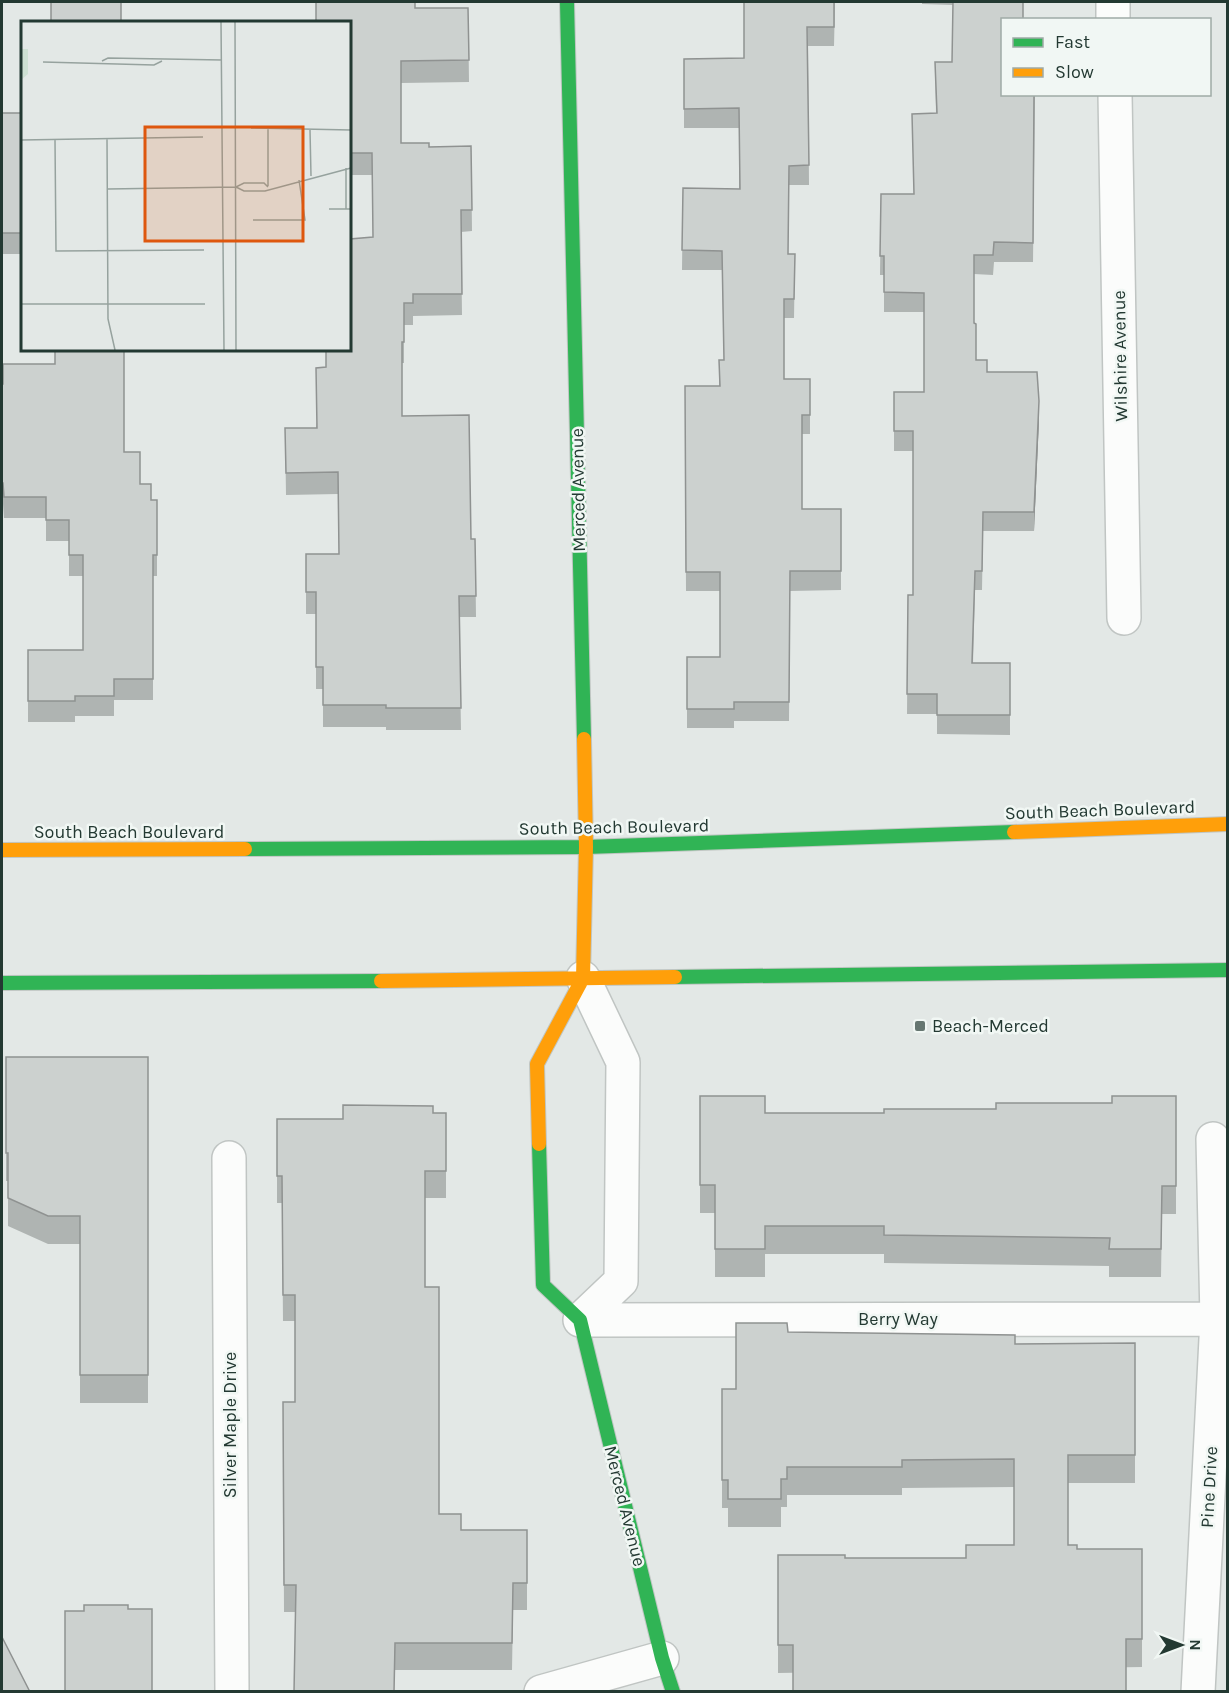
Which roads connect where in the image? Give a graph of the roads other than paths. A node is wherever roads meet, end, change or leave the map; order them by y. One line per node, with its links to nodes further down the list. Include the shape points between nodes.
1 (567, 2): 7 (main road, Merced Avenue)
2 (1113, 2): 3 (street)
3 (1113, 18)
4 (1115, 96): 5 (street, Wilshire Avenue)
5 (1124, 618)
6 (1227, 824): 7 (main road, South Beach Boulevard)
7 (586, 847): 8 (main road, South Beach Boulevard); 10 (main road, Merced Avenue)
8 (2, 850)
9 (1227, 970): 10 (main road)
10 (583, 978): 11 (main road); 15 (street, Merced Avenue, via 623,1062 621,1281); 15 (main road, Merced Avenue, via 537,1064 543,1285)
11 (2, 983)
12 (1213, 1139): 14 (street, Pine Drive)
13 (229, 1158): 17 (street, Silver Maple Drive)
14 (1217, 1319): 15 (street, Berry Way); 20 (street, Pine Drive)
15 (580, 1320): 16 (main road, Merced Avenue)
16 (662, 1658): 18 (street); 19 (main road, Merced Avenue)
17 (232, 1692)
18 (541, 1692)
19 (673, 1692)
20 (1198, 1692)

